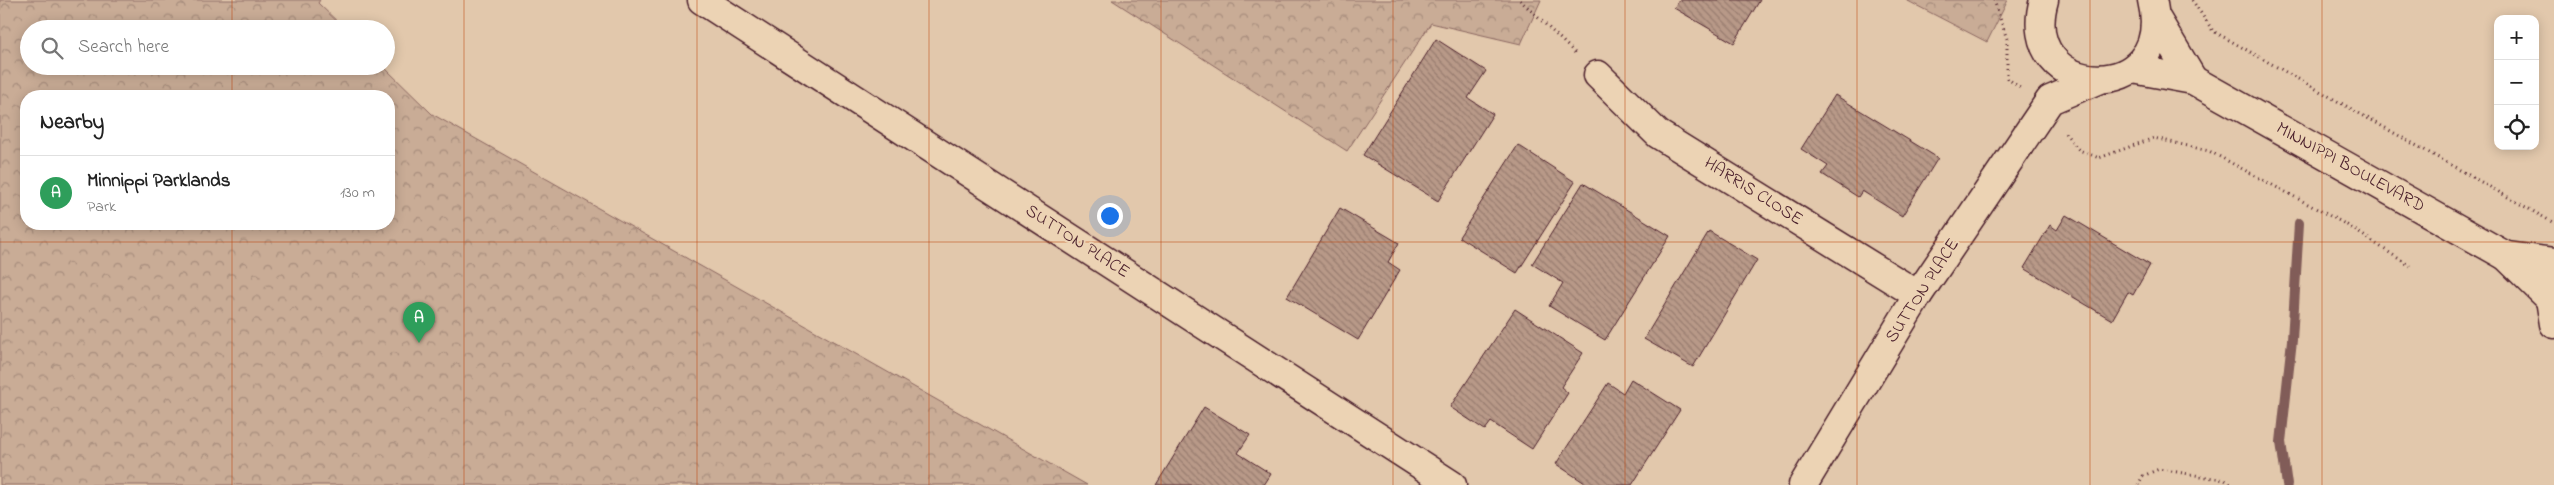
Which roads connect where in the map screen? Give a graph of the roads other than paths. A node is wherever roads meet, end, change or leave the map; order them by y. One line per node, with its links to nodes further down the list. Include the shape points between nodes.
1 (702, 0): 14 (street, SUTTON PLACE)
2 (2044, 0): 4 (street, via 2039,17 2041,36)
3 (2154, 9): 5 (street, via 2154,38 2146,55); 8 (street, MINNIPPI BOULEVARD)
4 (2049, 53): 7 (street, via 2062,68 2078,77); 9 (street)
5 (2133, 69): 7 (street, via 2116,78); 8 (street, MINNIPPI BOULEVARD)
6 (1598, 75): 12 (street, HARRIS CLOSE, via 1658,134)
7 (2097, 80): 9 (street)
8 (2193, 80): 10 (street, MINNIPPI BOULEVARD)
9 (2048, 104): 12 (street, SUTTON PLACE)
10 (2506, 256): 11 (street, MINNIPPI BOULEVARD); 13 (street, MINNIPPI BOULEVARD)
11 (2554, 262)
12 (1918, 295): 15 (street, SUTTON PLACE)
13 (2553, 301)
14 (1452, 485)
15 (1803, 485)

